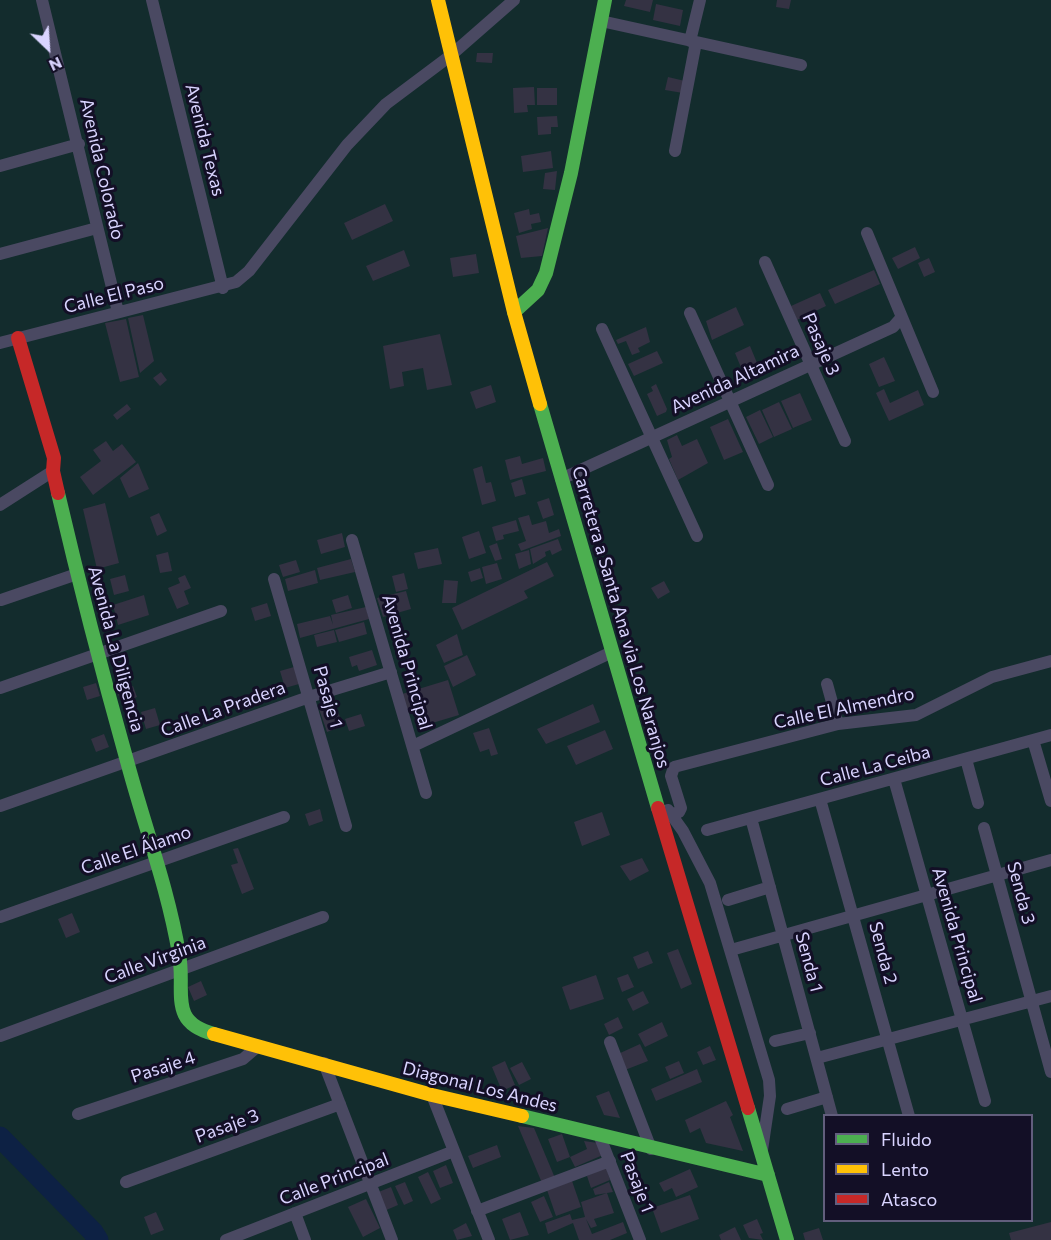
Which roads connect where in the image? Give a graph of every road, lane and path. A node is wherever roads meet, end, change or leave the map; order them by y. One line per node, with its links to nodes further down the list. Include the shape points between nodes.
1 (42, 0): 11 (street, Avenida Colorado)
2 (152, 0): 18 (street, Avenida Texas)
3 (438, 0): 9 (street, Carretera a Santa Ana via Los Naranjos)
4 (514, 0): 9 (street)
5 (605, 0): 7 (street)
6 (700, 0): 8 (street)
7 (601, 21): 8 (street); 20 (street, via 546,273 538,290)
8 (693, 41): 10 (street); 12 (street)
9 (450, 56): 18 (street, Calle El Paso, via 404,87 378,112 347,145 249,271); 20 (street, Carretera a Santa Ana via Los Naranjos)
10 (801, 65)
11 (79, 144): 13 (street); 14 (street, Avenida Colorado)
12 (675, 151)
13 (0, 166)
14 (98, 228): 16 (street); 19 (street, Avenida Colorado)
15 (867, 233): 22 (street)
16 (0, 254)
17 (765, 262): 26 (street, Pasaje 3)
18 (223, 288): 19 (street, Calle El Paso)
19 (118, 312): 24 (street, Calle El Paso)
20 (514, 312): 32 (street, Carretera a Santa Ana via Los Naranjos)
21 (690, 314): 28 (street)
22 (901, 318): 26 (street, Avenida Altamira, via 893,327); 27 (street)
23 (602, 329): 29 (street)
24 (18, 338): 25 (street, Calle El Paso); 31 (street, Avenida La Diligencia, via 54,458)
25 (0, 343)
26 (811, 364): 28 (street, Avenida Altamira); 30 (street, Pasaje 3)
27 (933, 392)
28 (730, 401): 29 (street, Avenida Altamira); 33 (street)
29 (651, 438): 32 (street, Avenida Altamira); 35 (street)
30 (845, 441)
31 (53, 471): 34 (street); 37 (street, Avenida La Diligencia)
32 (561, 479): 41 (street, Carretera a Santa Ana via Los Naranjos)
33 (768, 485)
34 (0, 505)
35 (697, 536)
36 (352, 540): 44 (street, Avenida Principal)
37 (77, 574): 39 (street); 42 (street, Avenida La Diligencia)
38 (274, 579): 47 (street, Pasaje 1)
39 (1, 600)
40 (221, 611): 42 (street)
41 (612, 652): 51 (street); 56 (street, Carretera a Santa Ana via Los Naranjos)
42 (99, 654): 46 (street); 53 (street, Avenida La Diligencia)
43 (1051, 661): 48 (street, Calle El Almendro, via 992,677 916,715)
44 (391, 672): 47 (street, Calle La Pradera); 51 (street, Avenida Principal)
45 (827, 684): 48 (street)
46 (0, 688)
47 (309, 697): 53 (street, Calle La Pradera); 64 (street, Pasaje 1)
48 (838, 724): 61 (street, Calle El Almendro, via 674,767 671,776 681,808)
49 (1051, 735): 50 (street, Calle La Ceiba)
50 (1033, 740): 52 (street, Calle La Ceiba); 58 (street)
51 (412, 746): 55 (street, Avenida Principal)
52 (966, 759): 54 (street, Calle La Ceiba); 59 (street)
53 (127, 762): 60 (street, Calle La Pradera); 68 (street, Avenida La Diligencia)
54 (894, 779): 57 (street, Calle La Ceiba); 71 (street, Avenida Principal)
55 (426, 793)
56 (656, 800): 61 (street); 103 (street, Carretera a Santa Ana via Los Naranjos)
57 (820, 800): 63 (street, Calle La Ceiba); 73 (street, Senda 2)
58 (1051, 801)
59 (978, 803)
60 (0, 806)
61 (672, 814): 77 (street, via 710,883)
62 (284, 817): 68 (street, Calle El Álamo)
63 (751, 818): 66 (street, Calle La Ceiba); 70 (street, Senda 1)
64 (346, 826)
65 (984, 828): 69 (street, Senda 3)
66 (707, 830)
67 (1051, 860): 69 (street)
68 (156, 862): 74 (street, Calle El Álamo); 78 (street, Avenida La Diligencia)
69 (998, 876): 71 (street); 80 (street, Senda 3)
70 (770, 887): 72 (street); 76 (street, Senda 1)
71 (927, 895): 73 (street); 81 (street, Avenida Principal)
72 (728, 900)
73 (854, 916): 76 (street); 85 (street, Senda 2)
74 (0, 917)
75 (323, 917): 78 (street, Calle Virginia)
76 (784, 935): 77 (street); 83 (street, Senda 1)
77 (731, 950): 103 (street, via 769,1080)
78 (182, 969): 82 (street, Avenida La Diligencia, via 181,1009); 84 (street, Calle Virginia)
79 (1051, 996): 80 (street)
80 (1032, 1001): 81 (street); 91 (street, Senda 3)
81 (962, 1019): 85 (street); 94 (street, Avenida Principal)
82 (187, 1022): 88 (street, Diagonal Los Andes, via 213,1036)
83 (810, 1033): 86 (street); 89 (street, Senda 1)
84 (0, 1036)
85 (887, 1038): 89 (street); 99 (street, Senda 2)
86 (775, 1041)
87 (610, 1042): 101 (street)
88 (257, 1047): 90 (street, Diagonal Los Andes); 97 (street, Pasaje 4, via 243,1059)
89 (817, 1058): 93 (street, Senda 1)
90 (324, 1063): 92 (street, Diagonal Los Andes); 95 (street)
91 (1051, 1072)
92 (432, 1095): 100 (street, Diagonal Los Andes); 102 (street)
93 (827, 1097): 96 (street); 98 (street, Senda 1)
94 (985, 1101)
95 (340, 1104): 106 (street, Pasaje 3); 107 (street)
96 (787, 1109)
97 (78, 1114)
98 (831, 1114)
99 (908, 1114)
100 (600, 1137): 101 (street, Diagonal Los Andes); 104 (street, Pasaje 1)
101 (651, 1149): 105 (street, Diagonal Los Andes)
102 (454, 1151): 107 (street, Calle Principal); 108 (street)
103 (761, 1154): 105 (street, Carretera a Santa Ana via Los Naranjos)
104 (610, 1161): 108 (street); 114 (street, Pasaje 1)
105 (768, 1175): 115 (street, Carretera a Santa Ana via Los Naranjos)
106 (126, 1182)
107 (370, 1184): 109 (street, Calle Principal); 112 (street)
108 (477, 1211): 113 (street)
109 (295, 1213): 110 (street, Calle Principal); 111 (street)
110 (226, 1240)
111 (305, 1240)
112 (392, 1240)
113 (489, 1240)
114 (640, 1240)
115 (787, 1240)

